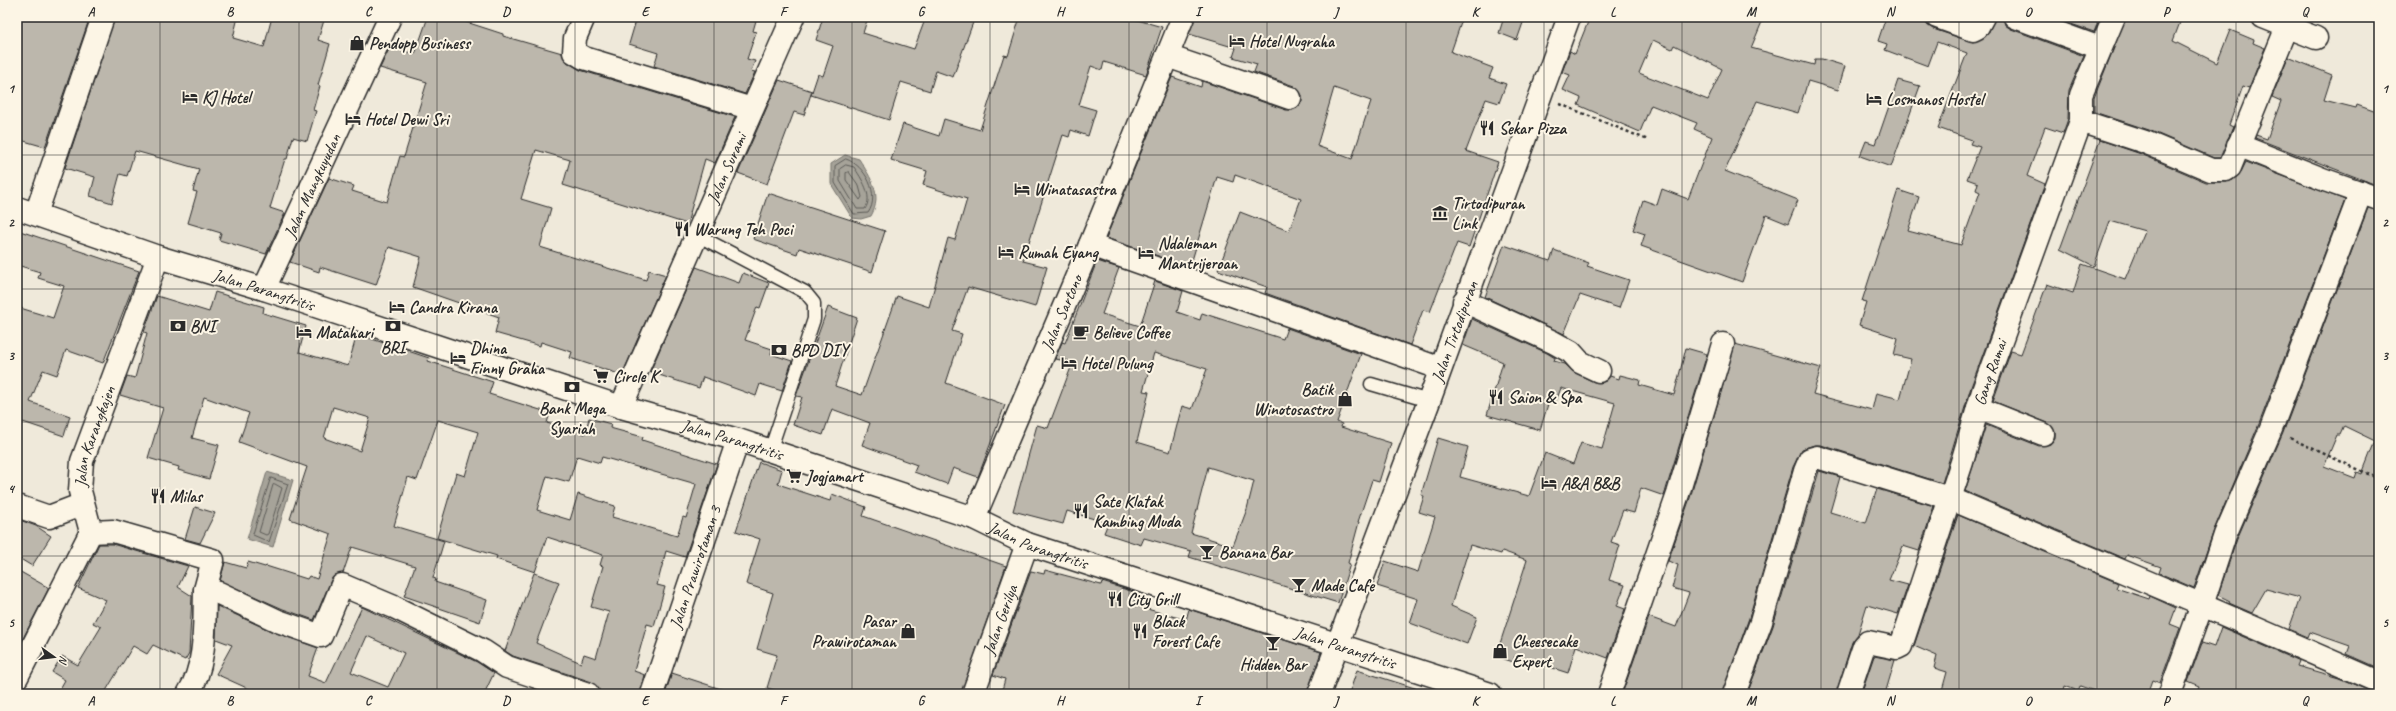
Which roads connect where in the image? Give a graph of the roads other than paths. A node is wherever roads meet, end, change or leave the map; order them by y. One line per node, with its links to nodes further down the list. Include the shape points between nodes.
1 (103, 17): 21 (street)
2 (390, 17): 25 (street, Jalan Mangkuyudan)
3 (584, 17): 17 (street, via 575,38 574,52 584,58)
4 (793, 17): 17 (street, Jalan Surami)
5 (1183, 17): 15 (street, Jalan Sartono)
6 (1569, 17): 26 (street, Jalan Tirtodipuran)
7 (1937, 17): 8 (street, via 1973,30)
8 (1983, 17)
9 (2015, 17): 14 (street)
10 (2114, 17): 14 (street, Gang Ramai)
11 (2263, 17): 12 (street)
12 (2287, 27): 13 (street); 19 (street)
13 (2316, 38)
14 (2100, 48): 18 (street, Gang Ramai, via 2081,95)
15 (1167, 56): 16 (street); 23 (street, Jalan Sartono)
16 (1290, 98)
17 (752, 109): 22 (street, Jalan Surami)
18 (2081, 121): 19 (street, via 2145,142 2211,170 2220,171 2230,167); 33 (street, Gang Ramai)
19 (2238, 145): 20 (street)
20 (2370, 195): 44 (street, via 2225,536)
21 (26, 211): 24 (street, Jalan Parangtritis)
22 (696, 235): 32 (street, Jalan Surami); 36 (lane, via 805,292 814,303 814,319)
23 (1090, 245): 28 (street); 40 (street, Jalan Sartono)
24 (158, 257): 25 (street, Jalan Parangtritis); 38 (street, Jalan Karangkajen, via 82,462 80,477)
25 (264, 289): 32 (street, Jalan Parangtritis)
26 (1464, 301): 28 (street, Jalan Tirtodipuran); 29 (street, via 1554,342 1571,352 1580,362)
27 (1723, 344): 54 (street, via 1678,494)
28 (1439, 368): 31 (street, Jalan Tirtodipuran)
29 (1599, 371)
30 (1371, 384): 31 (lane)
31 (1429, 401): 45 (street, Jalan Tirtodipuran)
32 (621, 407): 35 (street, Jalan Parangtritis)
33 (1978, 408): 34 (street); 37 (street, Gang Ramai)
34 (2043, 434)
35 (738, 440): 36 (street, Jalan Parangtritis); 50 (street, Jalan Prawirotaman 3)
36 (770, 451): 40 (street, Jalan Parangtritis)
37 (1949, 498): 44 (street); 55 (street, via 1817,457 1810,459 1761,622); 56 (street, Gang Ramai, via 1901,646 1897,648 1868,642 1864,646)
38 (83, 504): 39 (street, via 49,517); 41 (street, Jalan Karangkajen)
39 (17, 506)
40 (974, 518): 42 (street, Jalan Parangtritis)
41 (91, 532): 43 (street, via 113,531 213,560); 46 (street)
42 (1027, 544): 45 (street, Jalan Parangtritis); 51 (street, Jalan Gerilya)
43 (205, 590): 48 (street, via 204,636 196,682); 49 (street, via 219,593 278,621 322,636 342,585 394,607 483,651 507,667)
44 (2202, 604): 47 (street); 57 (street)
45 (1338, 646): 52 (street, Jalan Tirtodipuran); 53 (street, Jalan Parangtritis)
46 (17, 677)
47 (2379, 682)
48 (188, 694)
49 (588, 694)
50 (652, 694)
51 (973, 694)
52 (1319, 694)
53 (1490, 694)
54 (1609, 694)
55 (1734, 694)
56 (1848, 694)
57 (2170, 694)

